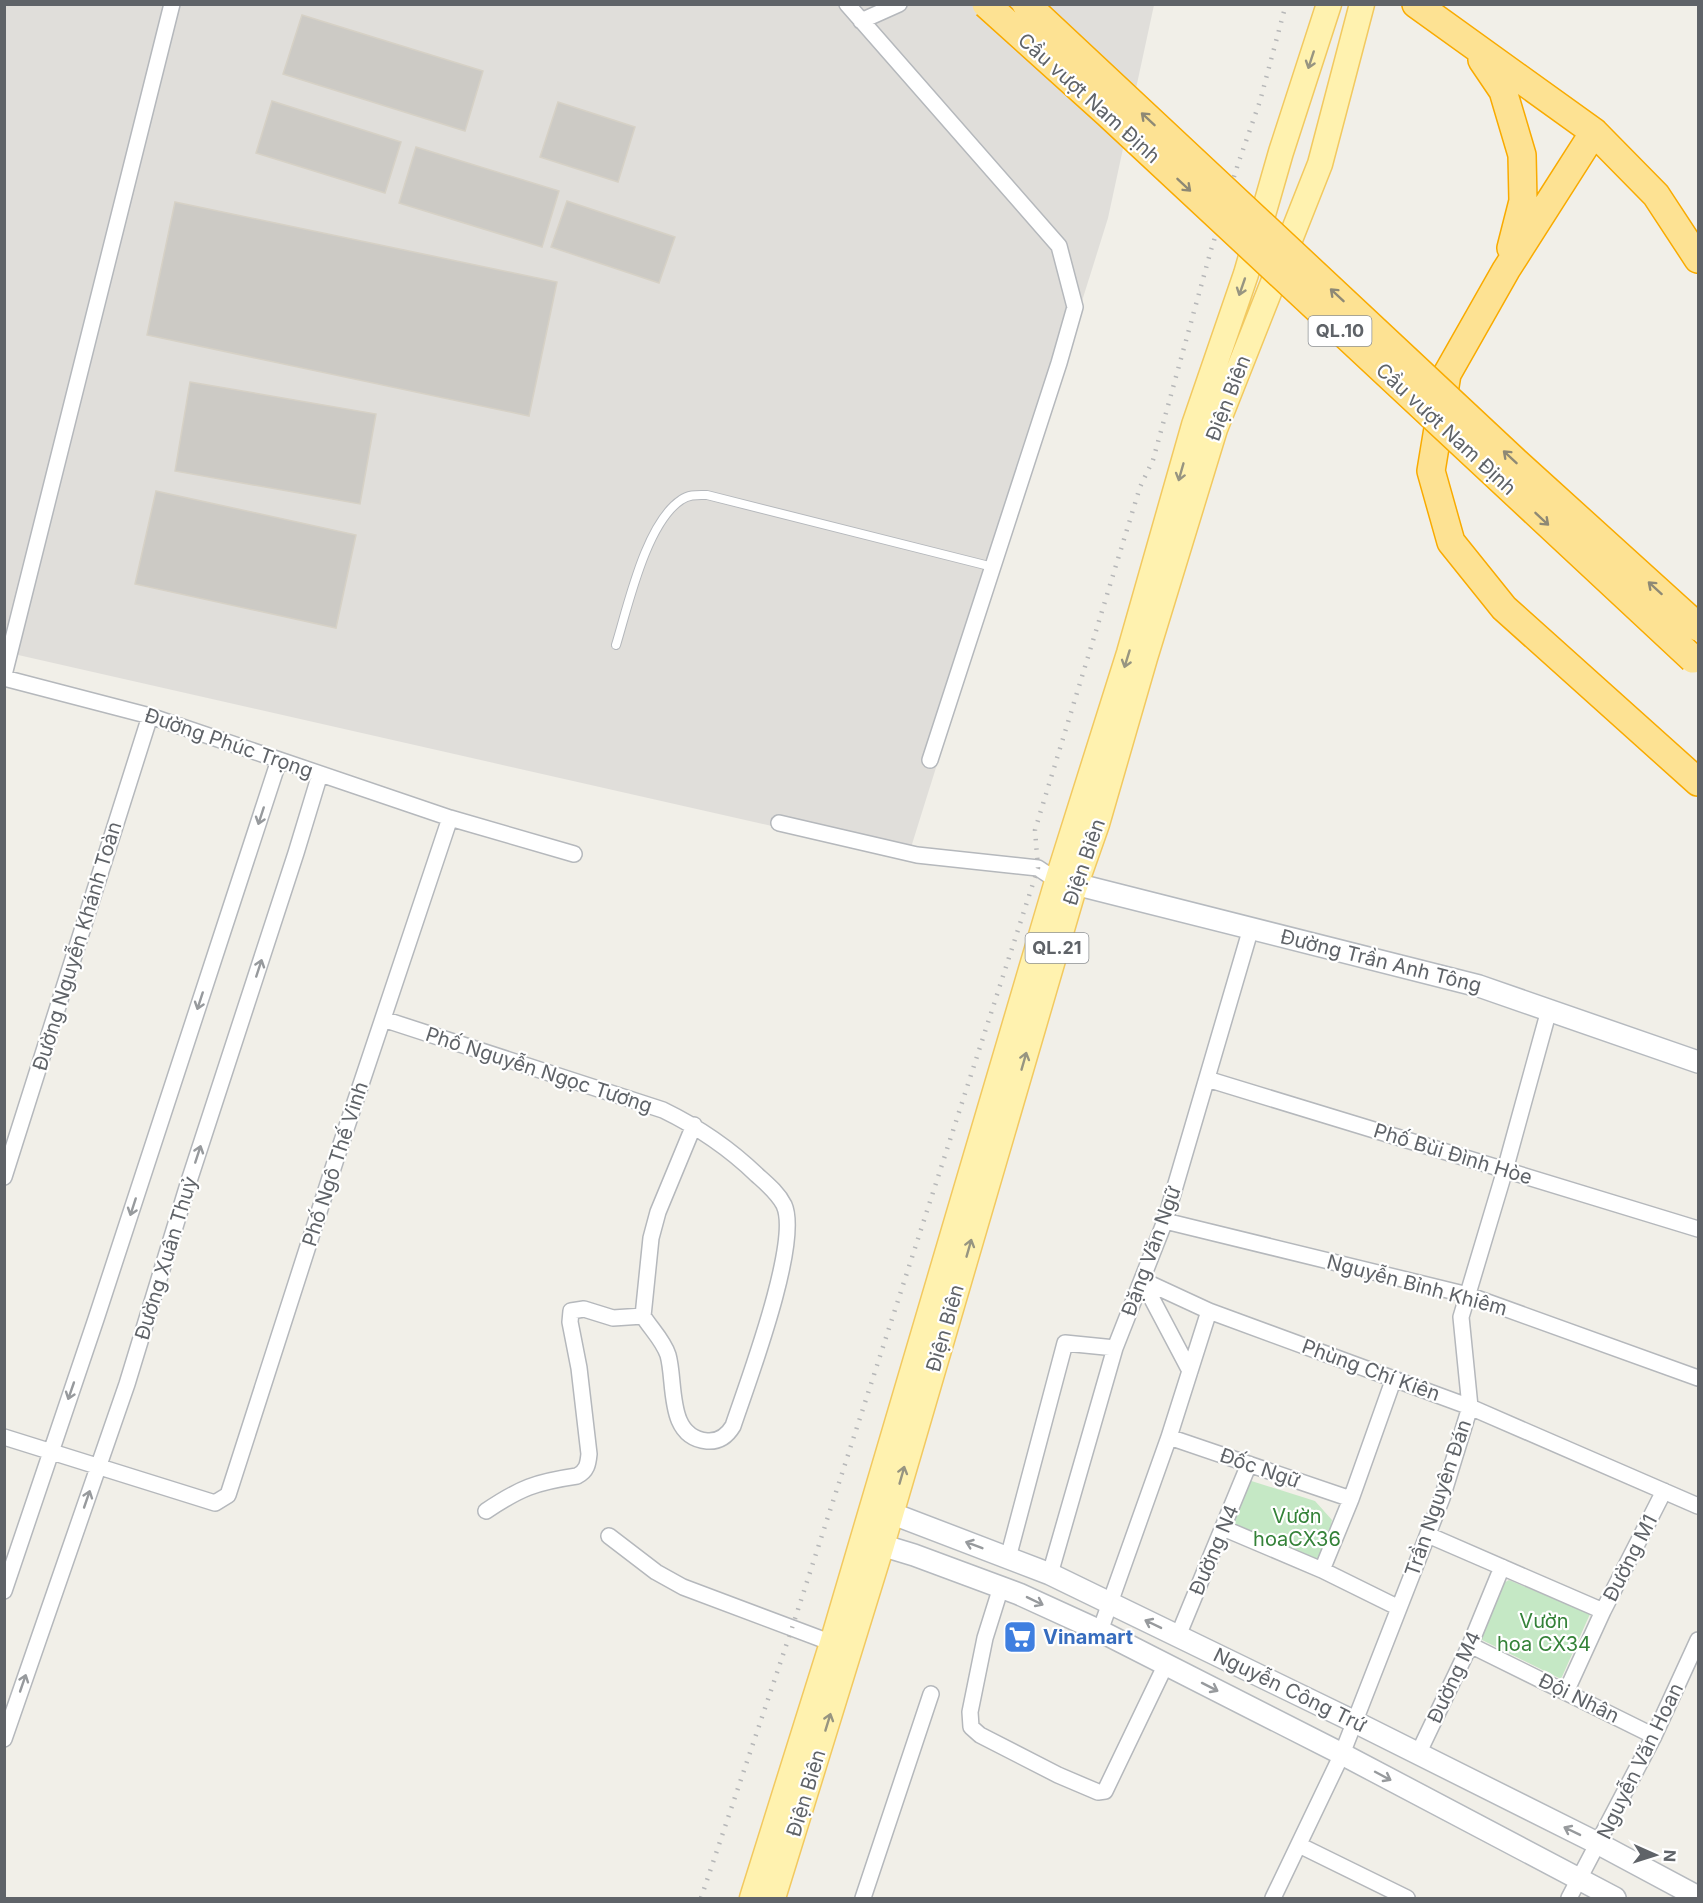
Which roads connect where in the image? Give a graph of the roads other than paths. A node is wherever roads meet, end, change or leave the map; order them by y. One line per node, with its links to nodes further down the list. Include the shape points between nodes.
1 (172, 4): 18 (street)
2 (847, 4): 9 (street)
3 (899, 4): 9 (street)
4 (986, 4): 17 (highway, Cầu vượt Nam Định / QL.10, one-way to 17, bridge)
5 (1026, 4): 15 (highway, Cầu vượt Nam Định / QL.10, one-way to 5, bridge)
6 (1329, 4): 27 (main road, Điện Biên / QL.21, one-way to 27, via 1246,274 1194,425)
7 (1362, 4): 27 (main road, Điện Biên / QL.21, via 1320,164 1215,429 1097,824)
8 (1416, 4): 10 (highway)
9 (861, 21): 14 (street, via 1059,246 1075,307)
10 (1472, 45): 11 (highway); 13 (highway, via 1503,91 1522,155 1523,201)
11 (1594, 132): 12 (highway, via 1656,195); 13 (highway)
12 (1698, 259)
13 (1506, 270): 23 (highway, via 1447,374 1431,471 1451,542 1504,608)
14 (993, 567): 16 (lane, via 695,494 682,499 661,521 641,564); 21 (street)
15 (1698, 627)
16 (616, 645)
17 (1696, 661)
18 (4, 677): 19 (street, Đường Phúc Trọng)
19 (150, 716): 20 (street, Đường Phúc Trọng); 35 (street, Đường Nguyễn Khánh Toàn)
20 (279, 760): 22 (street, Đường Phúc Trọng); 49 (street, one-way to 49)
21 (930, 760)
22 (320, 774): 24 (street, Đường Phúc Trọng); 51 (street, Đường Xuân Thuỷ, one-way to 22)
23 (1698, 782)
24 (450, 818): 26 (street, Đường Phúc Trọng); 30 (street, Phố Ngô Thế Vinh)
25 (779, 823): 27 (street, via 917,855 1038,868)
26 (574, 854)
27 (1067, 881): 28 (street, Đường Trần Anh Tông); 55 (main road, Điện Biên / QL.21)
28 (1251, 928): 29 (street, Đường Trần Anh Tông, via 1479,986); 32 (street, Đặng Văn Ngữ)
29 (1549, 1010): 31 (street, Đường Trần Anh Tông); 34 (street, Trần Nguyên Đán)
30 (382, 1019): 33 (street, Phố Nguyễn Ngọc Tương, via 663,1110); 51 (street, Phố Ngô Thế Vinh, via 228,1496 215,1503)
31 (1698, 1062)
32 (1207, 1079): 34 (street, Phố Bùi Đình Hòe); 36 (street, Đặng Văn Ngữ)
33 (694, 1125): 41 (street, via 651,1238); 41 (street, Phố Nguyễn Ngọc Tương, via 735,1154 776,1193 787,1217 778,1287 728,1434 708,1441 695,1438 684,1428 675,1411 668,1354)
34 (1505, 1170): 37 (street, Phố Bùi Đình Hòe); 39 (street, Trần Nguyên Đán)
35 (4, 1177)
36 (1165, 1221): 38 (street, Đặng Văn Ngữ); 39 (street, Nguyễn Bỉnh Khiêm)
37 (1698, 1229)
38 (1142, 1280): 40 (street, Phùng Chí Kiên); 42 (street, Đặng Văn Ngữ); 43 (street)
39 (1468, 1295): 45 (street, Nguyễn Bỉnh Khiêm); 46 (street, Trần Nguyên Đán, via 1461,1317)
40 (1209, 1311): 43 (street); 44 (street, Phùng Chí Kiên)
41 (643, 1316): 56 (street, via 613,1318 584,1309 571,1311 588,1465 577,1476 532,1484)
42 (1114, 1348): 61 (street, via 1065,1343); 64 (street, Đặng Văn Ngữ)
43 (1190, 1371): 48 (street)
44 (1394, 1378): 46 (street, Phùng Chí Kiên); 53 (street)
45 (1698, 1378)
46 (1470, 1407): 52 (street, Phùng Chí Kiên); 58 (street, Trần Nguyên Đán)
47 (4, 1437): 49 (street)
48 (1169, 1437): 50 (street, Đốc Ngữ); 67 (street)
49 (50, 1452): 51 (street); 66 (street)
50 (1249, 1464): 53 (street, Đốc Ngữ); 57 (street, Đường N4)
51 (98, 1467): 80 (street, Đường Xuân Thuỷ, one-way to 51)
52 (1664, 1491): 54 (street, Phùng Chí Kiên); 69 (street, Đường M1)
53 (1351, 1499): 63 (street)
54 (1698, 1506)
55 (881, 1510): 60 (main road, Điện Biên / QL.21); 61 (street, Nguyễn Công Trứ, one-way to 55)
56 (486, 1511)
57 (1223, 1528): 63 (street); 71 (street, Đường N4)
58 (1428, 1535): 62 (street); 68 (street, Trần Nguyên Đán)
59 (609, 1536): 72 (street, via 683,1587)
60 (872, 1542): 65 (street, Nguyễn Công Trứ); 72 (main road, Điện Biên / QL.21); 88 (main road, Điện Biên / QL.21, one-way to 60)
61 (1008, 1558): 64 (street, Nguyễn Công Trứ)
62 (1502, 1567): 69 (street); 73 (street, Đường M4)
63 (1322, 1570): 68 (street)
64 (1050, 1574): 67 (street, Nguyễn Công Trứ)
65 (1000, 1587): 70 (street, Nguyễn Công Trứ, one-way to 70); 75 (street, via 985,1638 970,1712 971,1727 1058,1775 1098,1792 1105,1791)
66 (4, 1591)
67 (1110, 1603): 70 (street); 71 (street, Nguyễn Công Trứ, one-way to 67)
68 (1399, 1608): 78 (street, Trần Nguyên Đán)
69 (1604, 1611): 76 (street, Đường M1)
70 (1100, 1631): 75 (street, Nguyễn Công Trứ)
71 (1178, 1636): 78 (street, Nguyễn Công Trứ)
72 (832, 1643): 87 (main road, Điện Biên / QL.21)
73 (1470, 1645): 76 (street, Đội Nhân); 82 (street, Đường M4)
74 (1697, 1647): 79 (street, Nguyễn Văn Hoan)
75 (1166, 1664): 81 (street, Nguyễn Công Trứ, one-way to 81)
76 (1566, 1692): 79 (street, Đội Nhân)
77 (932, 1694): 89 (street)
78 (1355, 1722): 81 (street, Trần Nguyên Đán); 82 (street, Nguyễn Công Trứ)
79 (1654, 1736): 83 (street, Nguyễn Văn Hoan)
80 (4, 1739)
81 (1342, 1754): 84 (street, Trần Nguyên Đán); 85 (street, Nguyễn Công Trứ, one-way to 85)
82 (1418, 1754): 83 (street, Nguyễn Công Trứ, one-way to 82)
83 (1599, 1844): 85 (street, Nguyễn Văn Hoan); 86 (street, Nguyễn Công Trứ)
84 (1299, 1845): 90 (street, Trần Nguyên Đán); 91 (street)
85 (1574, 1889): 92 (street, Nguyễn Công Trứ)
86 (1698, 1897)
87 (752, 1899)
88 (773, 1899)
89 (863, 1899)
90 (1273, 1899)
91 (1407, 1899)
92 (1615, 1899)

